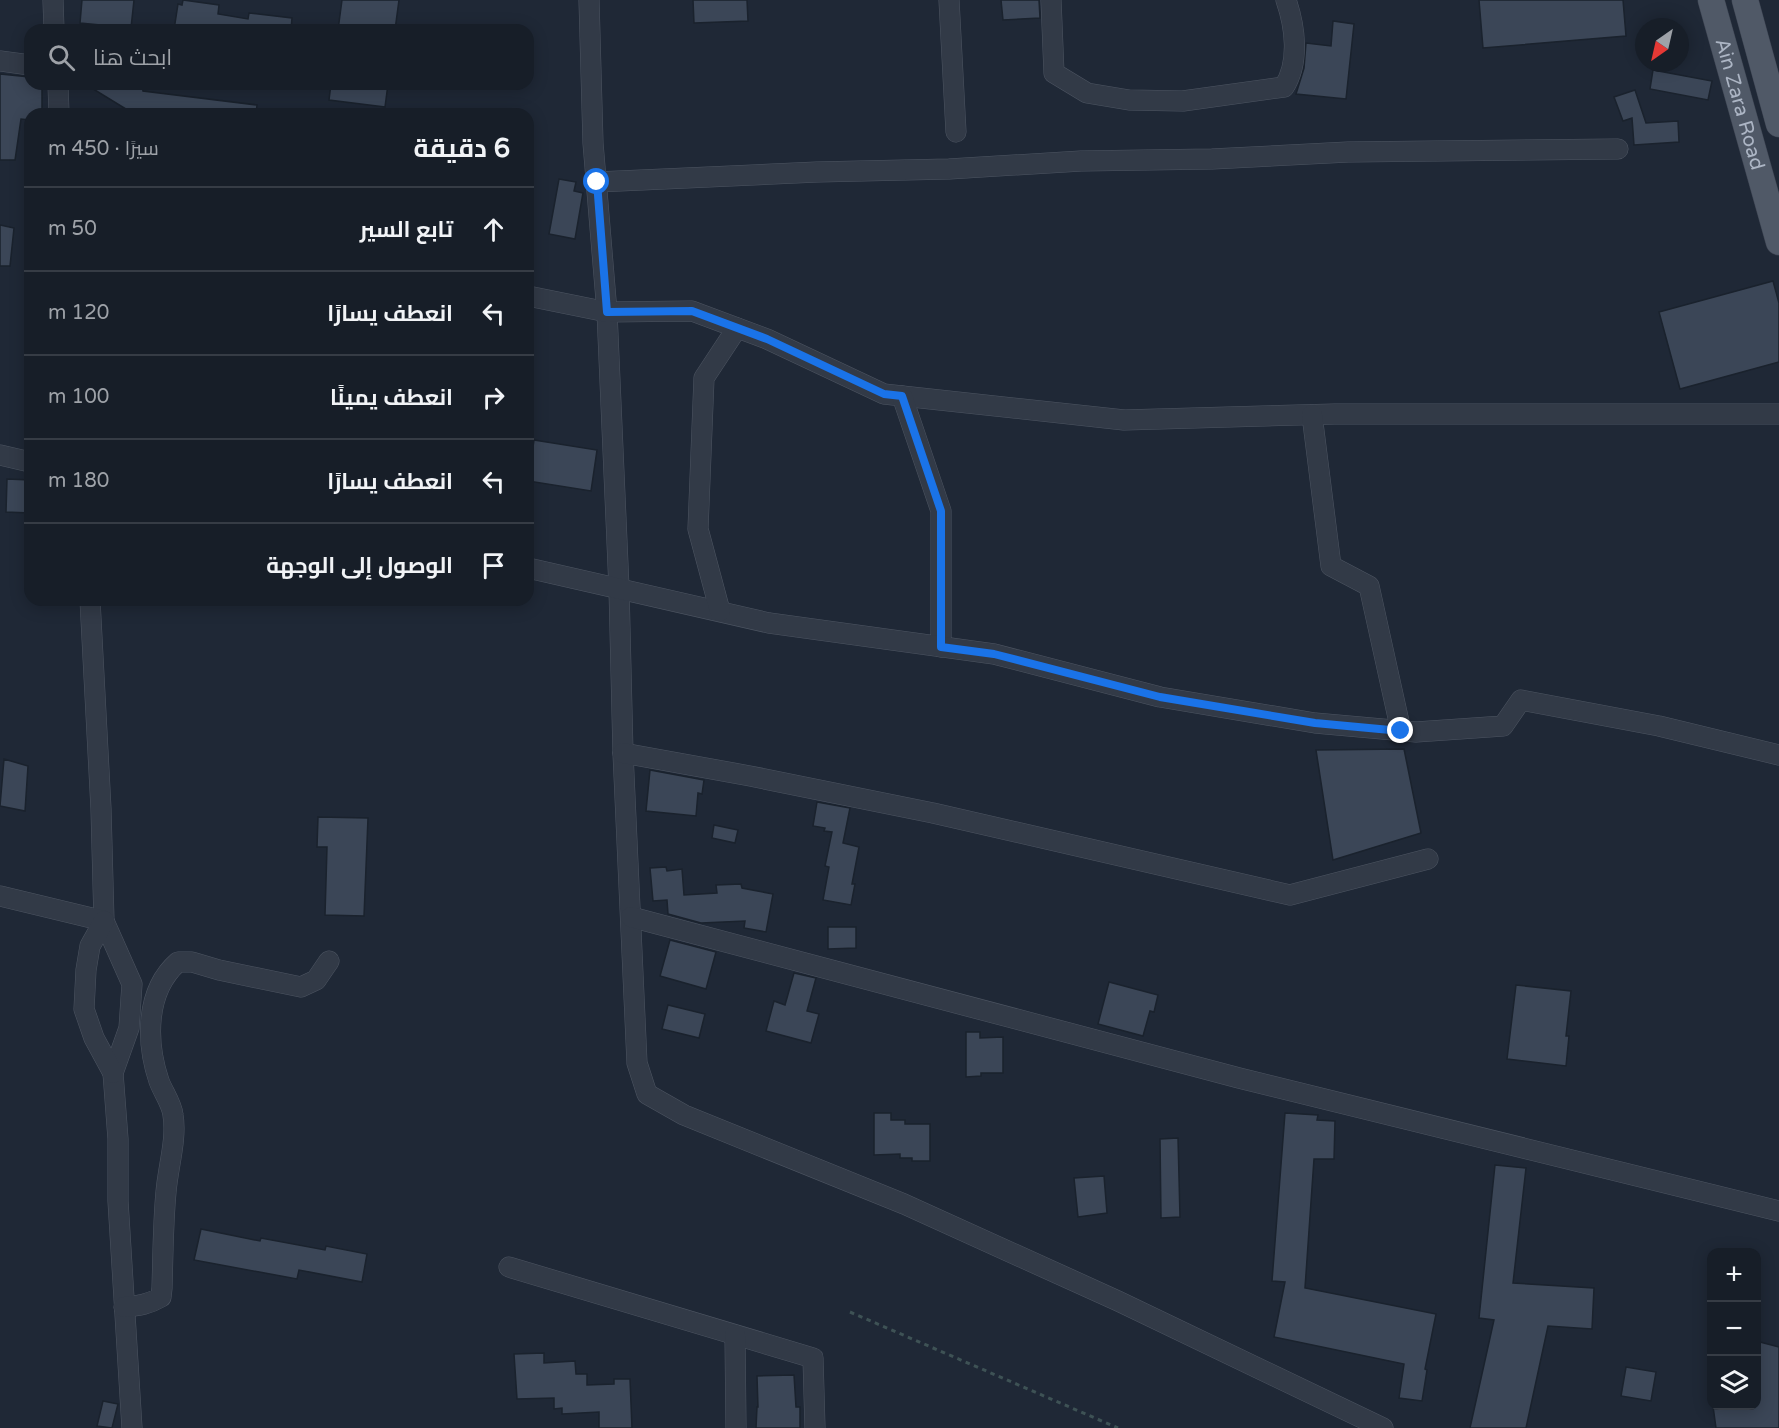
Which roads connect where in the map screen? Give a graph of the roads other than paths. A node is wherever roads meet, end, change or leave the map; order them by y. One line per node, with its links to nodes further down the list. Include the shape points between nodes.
1 (52, 0): 8 (street)
2 (589, 0): 16 (street)
3 (949, 0): 14 (street)
4 (1051, 0): 5 (street, via 1054,73 1087,93 1129,100 1183,101 1284,87 1294,62 1293,20)
5 (1286, 0)
6 (1711, 0): 17 (main road, Ain Zara Road)
7 (1745, 0): 13 (main road, Ain Zara Road)
8 (54, 24)
9 (0, 61): 10 (street)
10 (24, 63)
11 (58, 90): 12 (street)
12 (59, 108)
13 (1779, 124)
14 (956, 132)
15 (1618, 149): 16 (street, via 1348,152)
16 (597, 182): 19 (street)
17 (1779, 242)
18 (534, 297): 19 (street)
19 (607, 312): 20 (street, via 692,311); 27 (street)
20 (738, 328): 21 (street, via 884,394); 29 (street, via 704,378 698,530)
21 (902, 396): 23 (street, via 1124,420); 30 (street, via 941,511)
22 (1779, 414): 23 (street)
23 (1312, 415): 31 (street, via 1331,566 1369,586)
24 (0, 455): 25 (street)
25 (24, 461)
26 (534, 569): 27 (street)
27 (620, 588): 29 (street); 32 (street)
28 (90, 606): 37 (street)
29 (720, 611): 30 (street, via 770,623)
30 (941, 647): 31 (street, via 994,654 1160,697 1315,723)
31 (1401, 731): 33 (street, via 1503,726 1521,700 1659,726)
32 (623, 753): 34 (street, via 933,813 1290,895); 36 (street)
33 (1779, 755)
34 (1428, 859)
35 (0, 896): 37 (street)
36 (631, 917): 40 (street, via 1239,1078); 47 (street, via 636,1063 647,1094 654,1099 684,1115 915,1209)
37 (104, 921): 39 (street, via 132,984 129,1028); 39 (street, via 90,946 84,1010)
38 (329, 961): 42 (street, via 316,980 301,987 192,962 178,962 166,972 152,1008 151,1028 157,1074 174,1113 161,1297 140,1306)
39 (113, 1072): 42 (street)
40 (1779, 1211)
41 (509, 1267): 43 (street)
42 (124, 1307): 44 (street)
43 (735, 1335): 45 (street); 46 (street, via 813,1358)
44 (132, 1428)
45 (736, 1428)
46 (815, 1428)
47 (1383, 1428)

